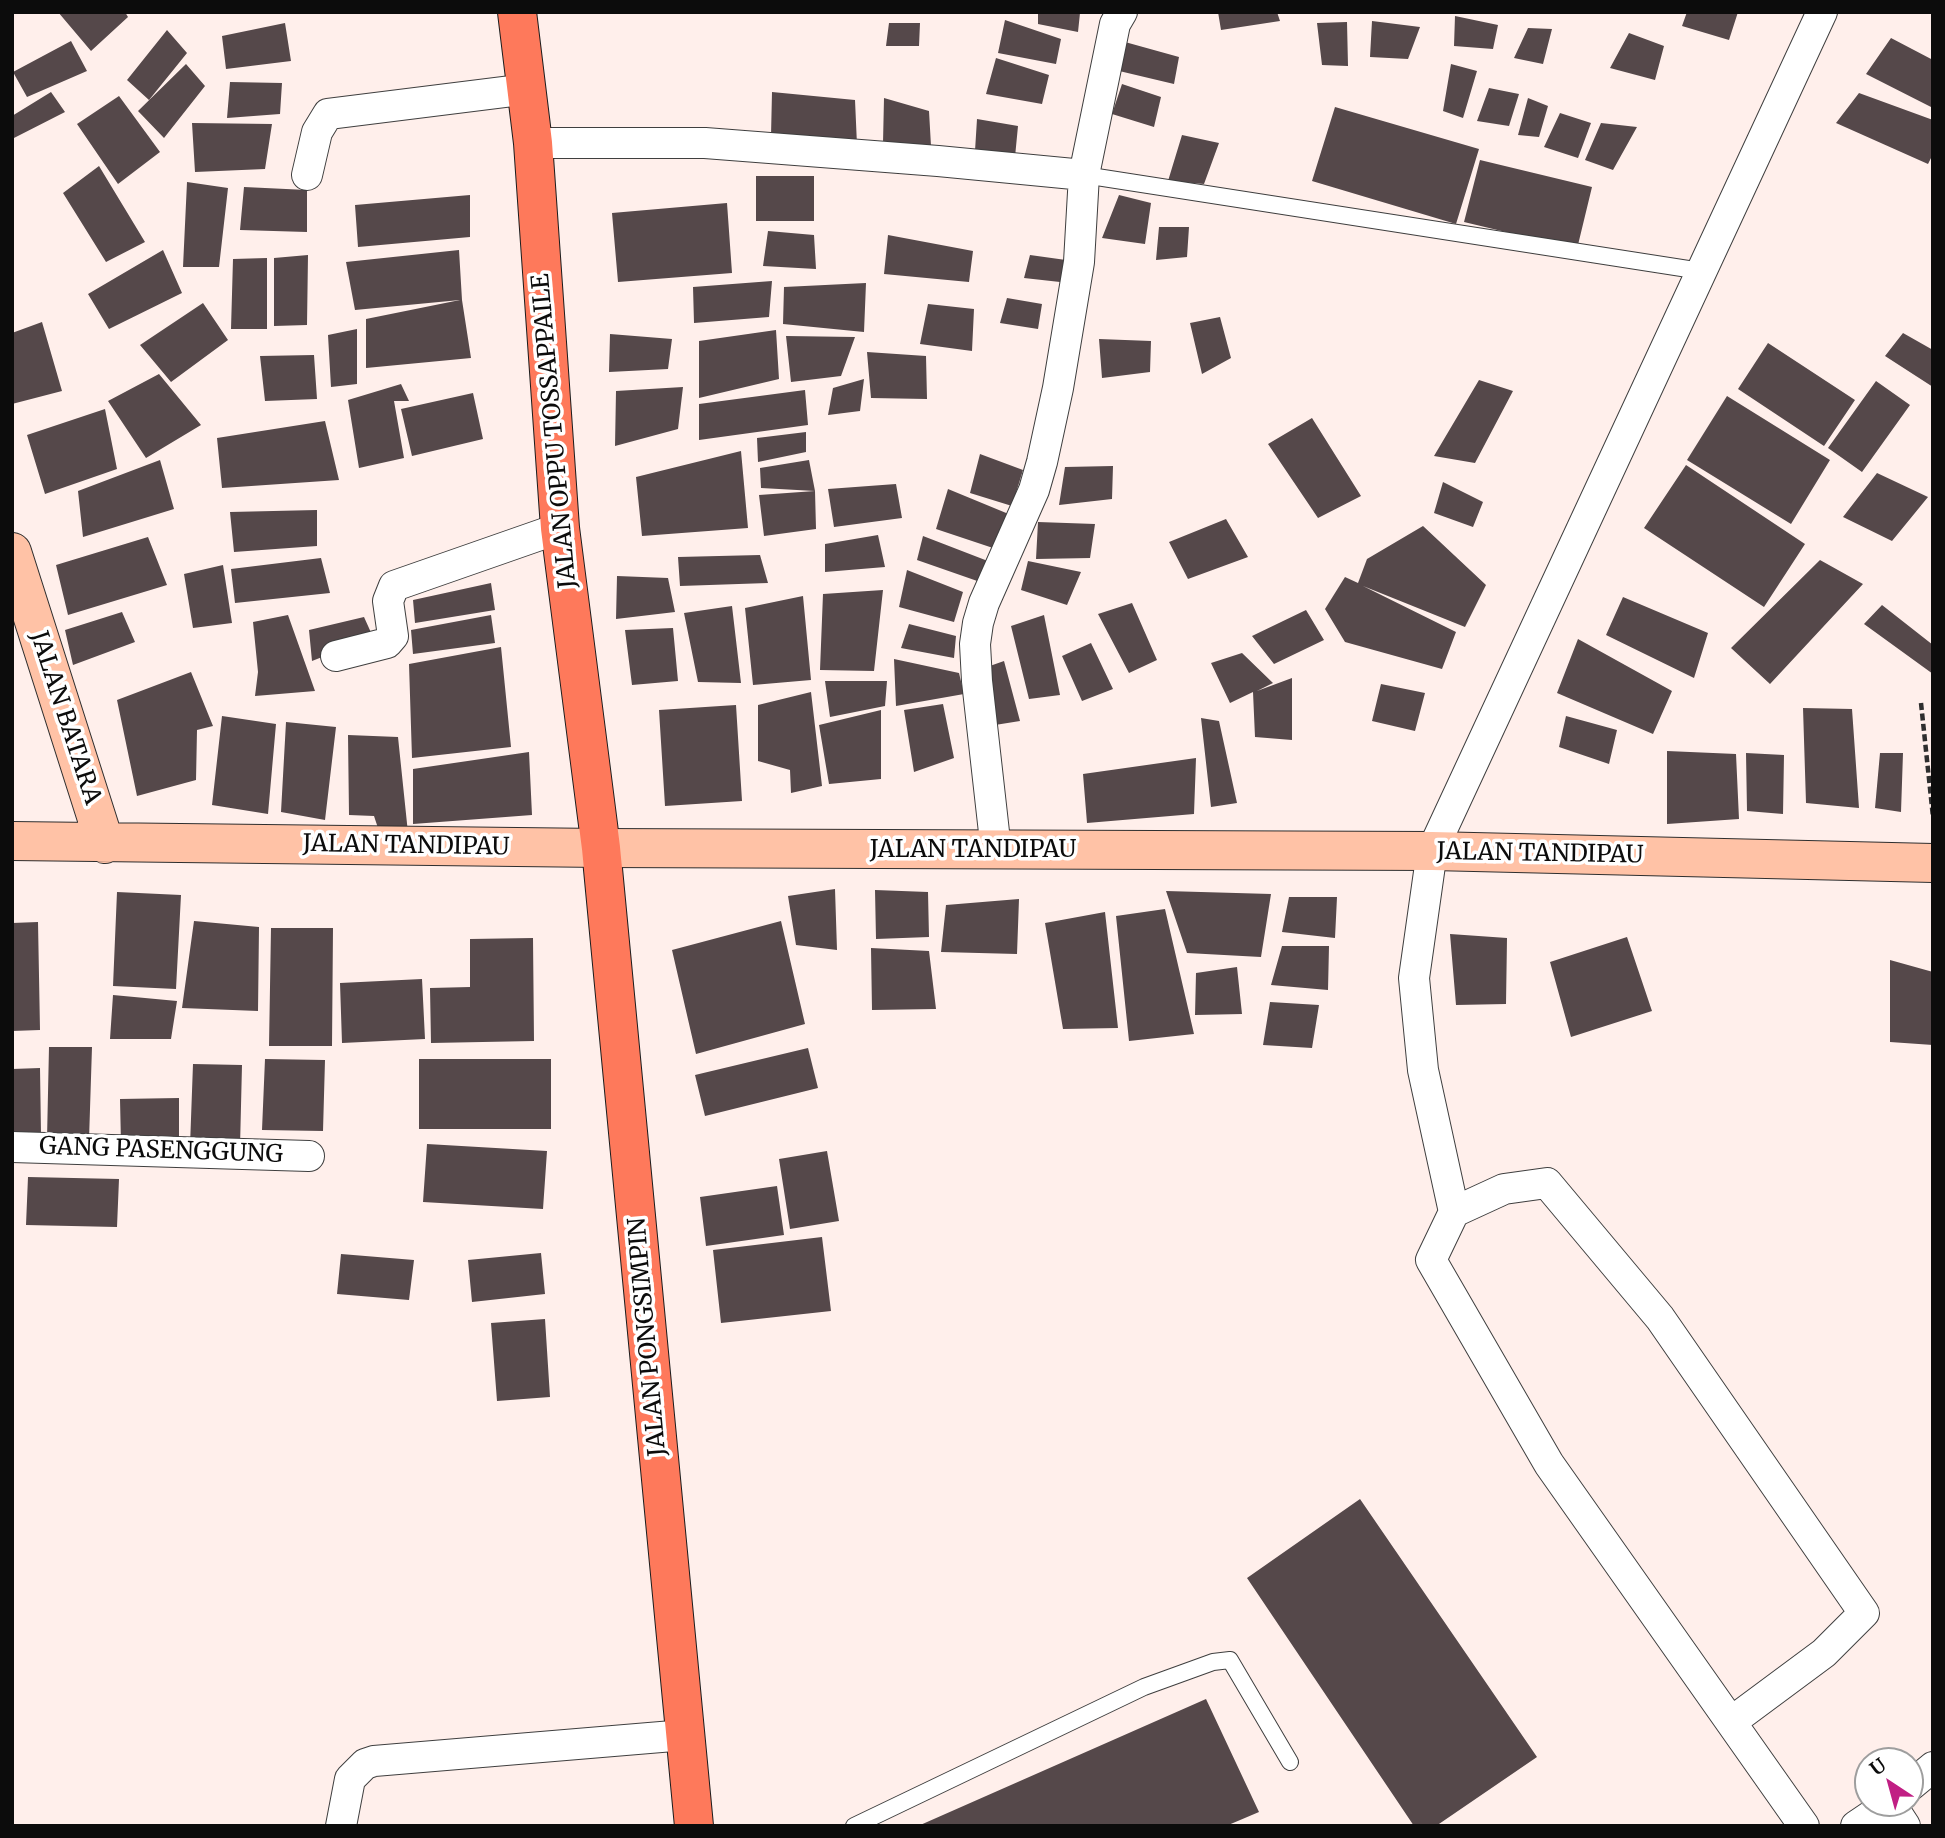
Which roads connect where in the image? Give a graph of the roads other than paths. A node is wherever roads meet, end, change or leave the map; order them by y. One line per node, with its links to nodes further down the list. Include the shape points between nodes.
1 (517, 12): 4 (main road, JALAN OPPU TOSSAPPAILE)
2 (1122, 12): 7 (street, via 1115,24)
3 (1822, 12): 8 (street)
4 (528, 89): 5 (main road, JALAN OPPU TOSSAPPAILE); 6 (street, via 328,114 317,132)
5 (533, 143): 7 (street, via 705,143); 9 (main road, JALAN OPPU TOSSAPPAILE)
6 (307, 175)
7 (1084, 175): 8 (lane); 15 (street, via 1079,262 1042,462 984,603 975,644)
8 (1701, 271): 16 (street)
9 (560, 528): 11 (street, via 394,586 388,601 393,636 387,643); 14 (main road, JALAN OPPU TOSSAPPAILE)
10 (12, 552): 13 (street, JALAN BATARA)
11 (336, 656)
12 (12, 841): 13 (street, JALAN TANDIPAU)
13 (105, 844): 14 (street, JALAN TANDIPAU)
14 (601, 848): 15 (street, JALAN TANDIPAU); 22 (main road, JALAN PONGSIMPIN)
15 (996, 850): 16 (street, JALAN TANDIPAU)
16 (1432, 851): 17 (street, JALAN TANDIPAU); 20 (street, via 1414,978 1423,1070)
17 (1933, 863)
18 (12, 1147): 19 (street, GANG PASENGGUNG)
19 (309, 1156)
20 (1454, 1212): 21 (street, via 1431,1260 1549,1464); 21 (street, via 1504,1189 1547,1183 1661,1318 1864,1613 1824,1653)
21 (1731, 1722): 27 (street)
22 (685, 1735): 24 (street, via 374,1761 349,1779); 25 (main road, JALAN PONGSIMPIN)
23 (1290, 1762): 26 (lane, via 1230,1660 1213,1662 1144,1687)
24 (341, 1826)
25 (694, 1826)
26 (854, 1826)
27 (1804, 1826)

